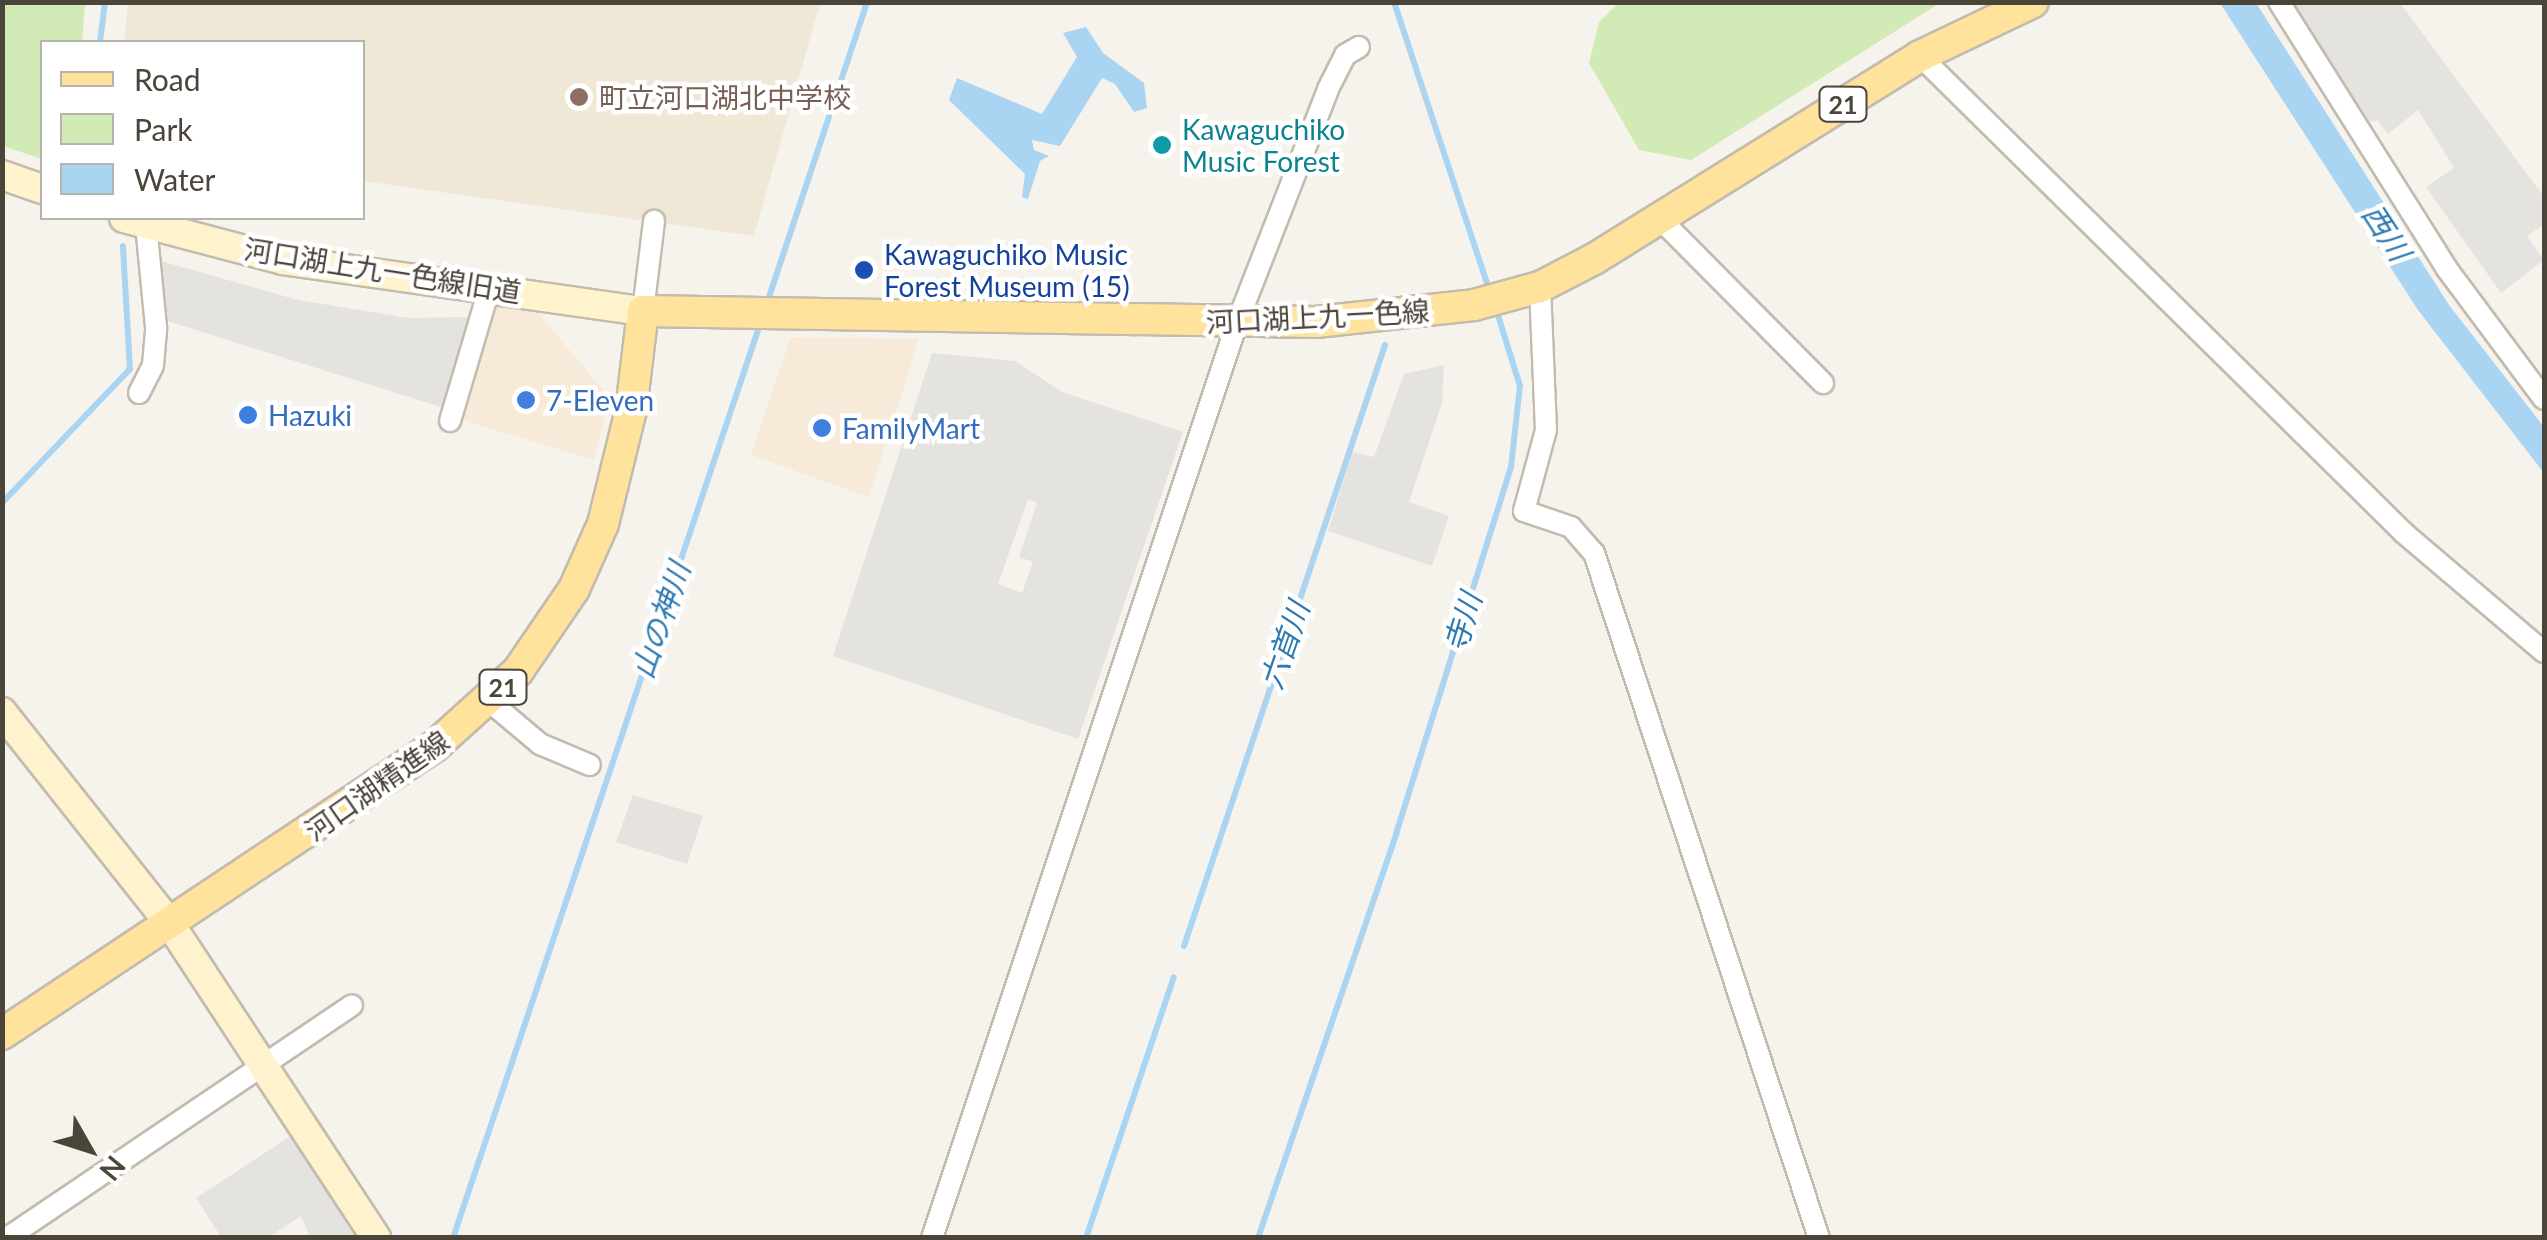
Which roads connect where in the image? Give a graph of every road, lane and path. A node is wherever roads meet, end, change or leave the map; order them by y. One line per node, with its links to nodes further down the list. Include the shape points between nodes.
1 (2033, 2): 4 (main road, 河口湖上九一色線 / 21)
2 (2280, 2): 16 (street, via 2447,269)
3 (1359, 47): 13 (street, via 1345,55 1328,89)
4 (1920, 56): 8 (main road, 河口湖上九一色線 / 21); 18 (street, via 2404,533)
5 (2, 175): 6 (street)
6 (40, 188)
7 (654, 220): 12 (street)
8 (1661, 220): 11 (main road, 河口湖上九一色線 / 21); 14 (street)
9 (135, 221): 10 (street, 河口湖上九一色線旧道, via 283,260); 15 (street, via 156,328 153,365)
10 (490, 286): 12 (street, 河口湖上九一色線旧道); 17 (street)
11 (1531, 289): 13 (main road, 河口湖上九一色線 / 21, via 1391,318); 29 (street, via 1548,410 1524,511 1572,527 1594,552)
12 (644, 311): 13 (main road, 河口湖上九一色線 / 21); 19 (main road, 河口湖精進線 / 21, via 617,475 589,560 548,632)
13 (1237, 323): 28 (street)
14 (1823, 383)
15 (140, 393)
16 (2544, 399)
17 (450, 421)
18 (2544, 652)
19 (489, 701): 21 (street, via 540,744); 22 (main road, 河口湖精進線 / 21, via 346,808)
20 (2, 712): 22 (street)
21 (590, 766)
22 (170, 924): 24 (main road, 河口湖精進線 / 21); 25 (street)
23 (352, 1005): 25 (street)
24 (2, 1034)
25 (264, 1066): 26 (street); 27 (street)
26 (7, 1238)
27 (376, 1238)
28 (932, 1238)
29 (1819, 1238)

